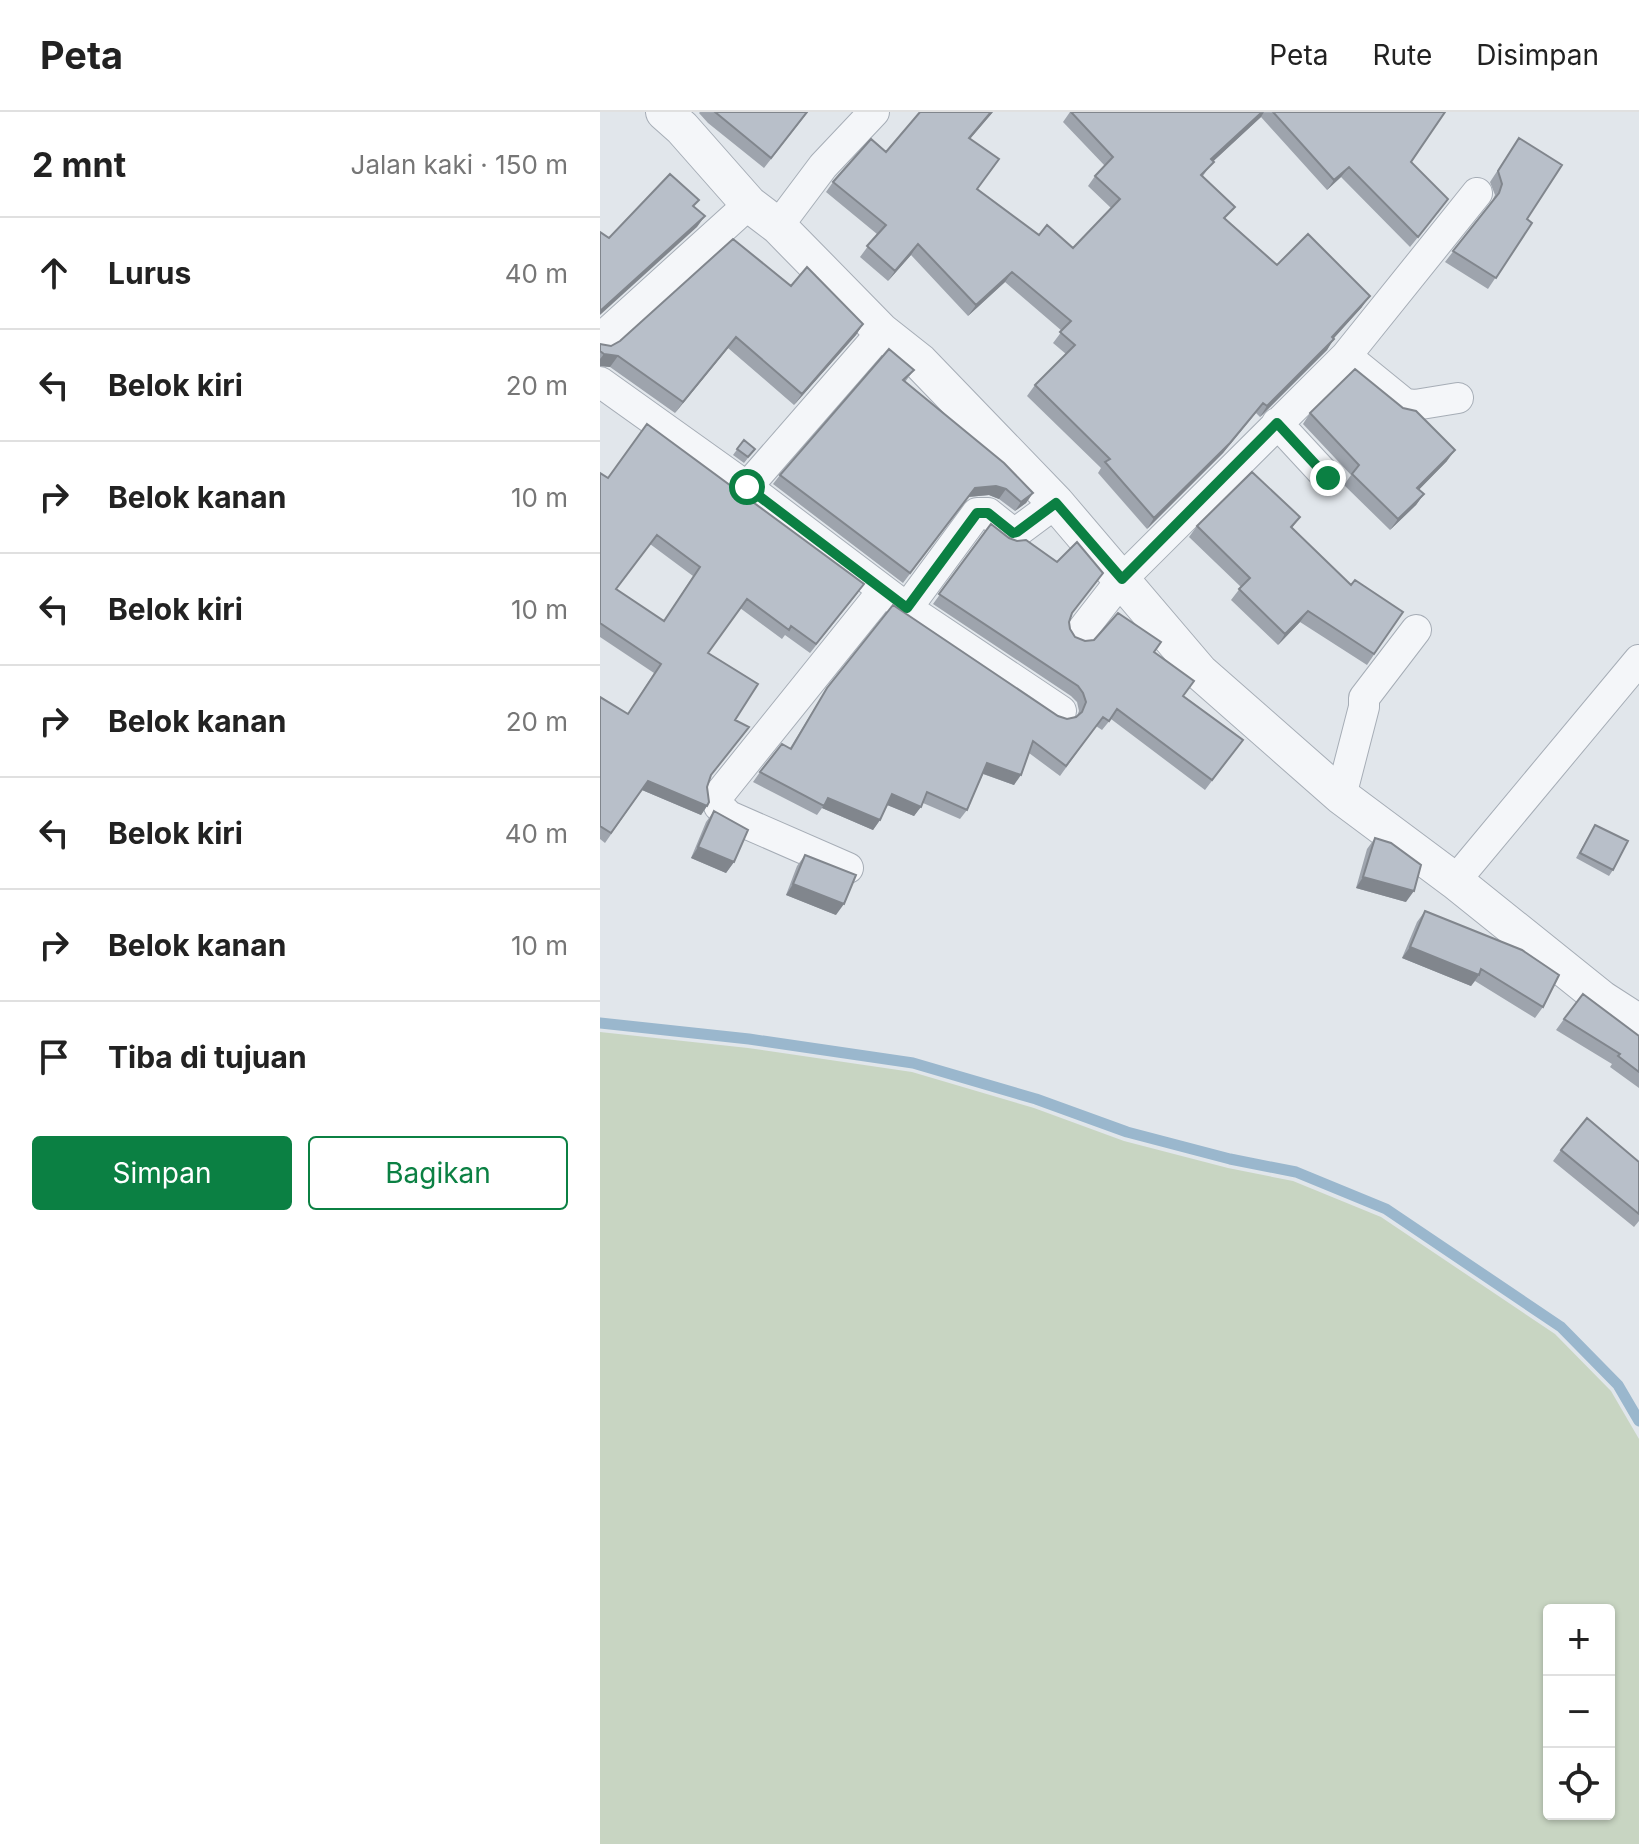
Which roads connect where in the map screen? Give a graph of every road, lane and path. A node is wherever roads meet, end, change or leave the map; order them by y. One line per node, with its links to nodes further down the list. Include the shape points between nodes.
1 (664, 112): 4 (street)
2 (874, 112): 5 (street, via 823,166)
3 (1477, 193): 8 (street)
4 (749, 204): 5 (street); 7 (street)
5 (778, 226): 6 (street)
6 (882, 332): 13 (street); 14 (street, via 920,362)
7 (600, 339)
8 (1346, 356): 10 (street, via 1405,404); 11 (street)
9 (600, 382): 13 (street)
10 (1458, 398)
11 (1277, 423): 12 (street); 15 (street)
12 (1328, 478)
13 (747, 487): 16 (street)
14 (1056, 503): 15 (street); 17 (street, via 1013,533 988,513 977,513)
15 (1122, 579): 19 (street); 22 (street, via 1200,672)
16 (882, 592): 17 (street); 23 (street, via 718,796 729,816)
17 (907, 608): 21 (street)
18 (1416, 630): 22 (street, via 1364,698)
19 (1080, 633)
20 (1639, 660): 24 (street)
21 (1061, 711)
22 (1341, 796): 24 (street)
23 (848, 868)
24 (1455, 881): 25 (street)
25 (1639, 1023)

